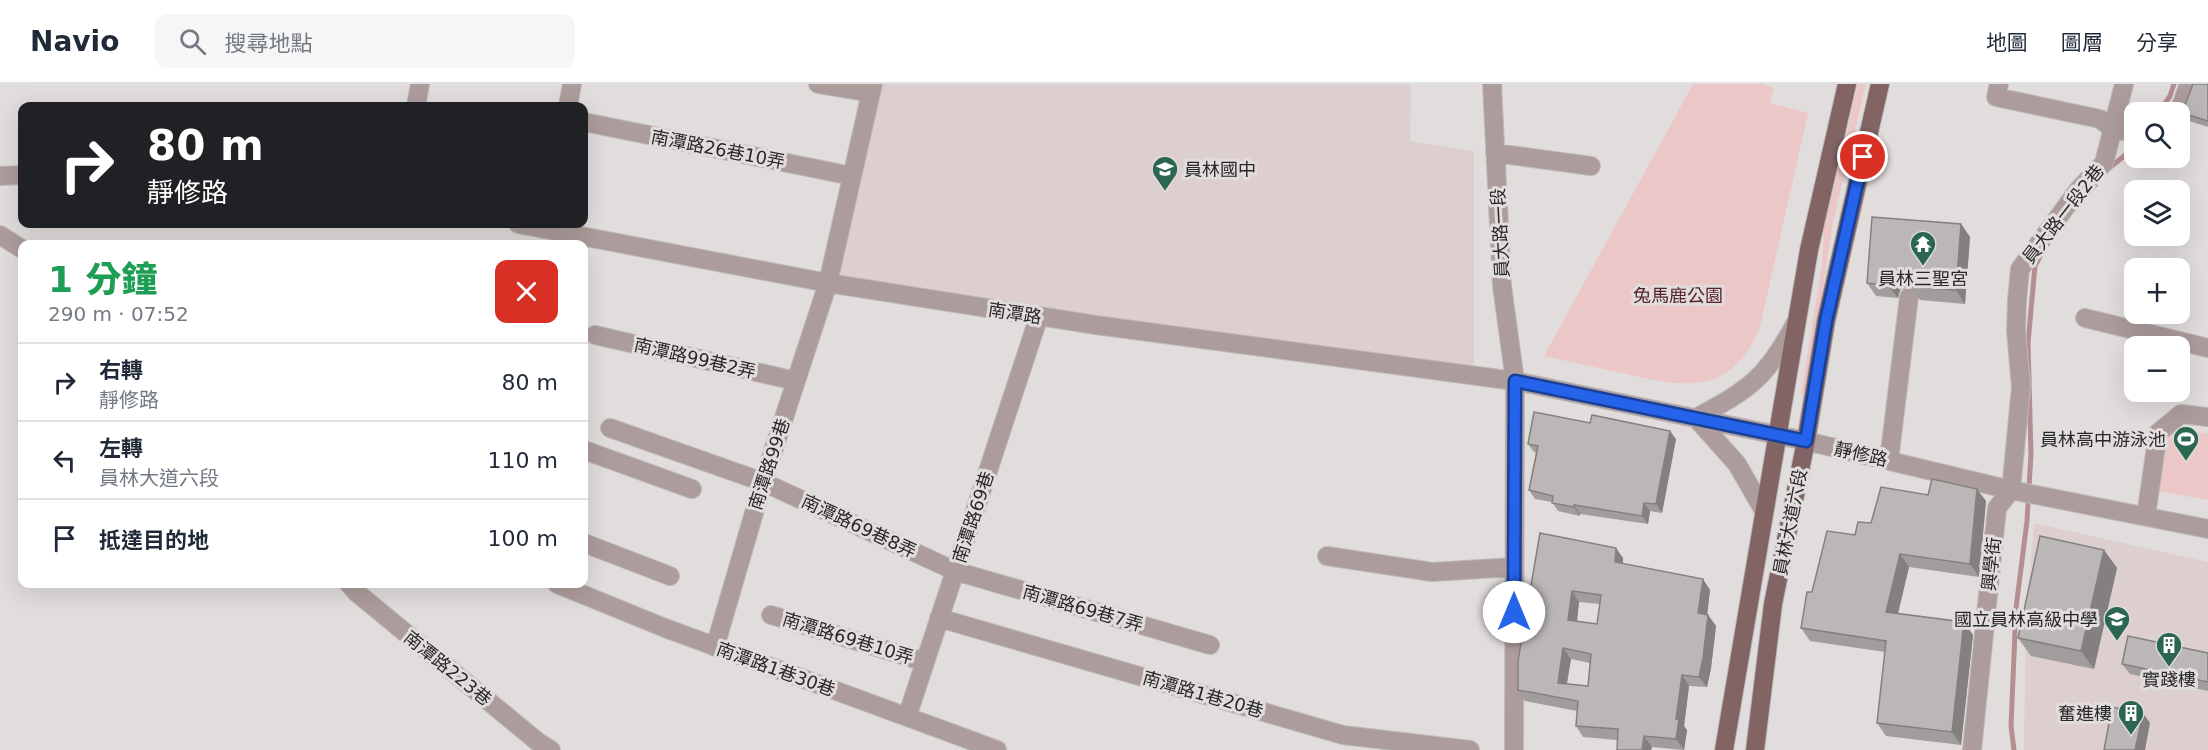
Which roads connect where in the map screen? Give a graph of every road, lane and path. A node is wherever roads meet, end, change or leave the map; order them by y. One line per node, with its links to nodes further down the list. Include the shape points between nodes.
1 (420, 84): 11 (street)
2 (572, 84): 12 (street)
3 (818, 84): 10 (street)
4 (1492, 84): 17 (street, 員大路一段)
5 (1847, 84): 29 (main road, 員林大道六段, via 1816,216)
6 (1880, 84): 38 (main road, 員林大道六段, via 1826,321)
7 (1999, 84): 15 (street, via 1996,98 2100,119)
8 (2124, 84): 15 (street, 員大路一段2巷)
9 (2189, 84): 13 (street)
10 (872, 88): 21 (street, 南潭路99巷)
11 (417, 102)
12 (569, 102)
13 (2183, 102)
14 (588, 123): 21 (street, 南潭路26巷10弄)
15 (2113, 129): 16 (street); 43 (street, 員大路一段2巷, via 2104,163 2079,189 2020,269 2016,331 2021,387)
16 (2124, 131)
17 (1495, 153): 18 (street); 33 (street, 員大路一段, via 1503,286)
18 (1591, 166)
19 (18, 175): 20 (street)
20 (0, 176)
21 (852, 176): 25 (street, 南潭路99巷)
22 (546, 232): 25 (street, 南潭路)
23 (0, 235): 24 (street)
24 (18, 246)
25 (828, 283): 27 (street, 南潭路); 32 (street, 南潭路99巷)
26 (1909, 297): 40 (street)
27 (1039, 316): 33 (street, 南潭路); 50 (street, 南潭路69巷)
28 (2085, 318): 31 (street)
29 (1798, 319): 35 (street, via 1764,373 1740,394); 37 (main road, 員林大道六段)
30 (595, 335): 32 (street, 南潭路99巷2弄)
31 (2208, 348)
32 (796, 381): 41 (street, 南潭路99巷)
33 (1515, 381): 35 (street, 靜修路); 49 (street, 員大路一段)
34 (2208, 417): 45 (street, via 2181,414 2157,433)
35 (1696, 418): 37 (street, 靜修路); 44 (street, via 1737,464)
36 (610, 428): 41 (street, 南潭路69巷8弄)
37 (1779, 435): 38 (street, 靜修路); 44 (main road, 員林大道六段)
38 (1806, 441): 40 (street, 靜修路); 65 (main road, 員林大道六段, via 1773,604)
39 (588, 451): 42 (street)
40 (1889, 460): 43 (street, 靜修路)
41 (763, 482): 50 (street, 南潭路69巷8弄); 57 (street, 南潭路99巷)
42 (692, 489)
43 (2011, 490): 45 (street, 靜修路); 66 (street, 興學街, via 1997,508)
44 (1764, 511): 64 (main road, 員林大道六段)
45 (2146, 516): 46 (street, 靜修路)
46 (2208, 529)
47 (588, 545): 51 (street)
48 (1327, 556): 49 (street, via 1432,572)
49 (1514, 567): 63 (street, 員大路一段)
50 (955, 571): 55 (street, 南潭路69巷); 56 (street, 南潭路69巷7弄)
51 (670, 576)
52 (354, 588): 60 (street, 南潭路223巷)
53 (567, 588): 57 (street, 南潭路1巷30巷)
54 (771, 615): 58 (street, 南潭路69巷10弄)
55 (939, 618): 58 (street, 南潭路69巷); 62 (street, 南潭路1巷20巷, via 1342,735)
56 (1210, 645)
57 (715, 647): 59 (street, 南潭路1巷30巷)
58 (925, 662): 59 (street, 南潭路69巷)
59 (907, 717): 61 (street, 南潭路1巷30巷)
60 (551, 750)
61 (997, 750)
62 (1470, 750)
63 (1514, 750)
64 (1724, 750)
65 (1755, 750)
66 (1972, 750)

